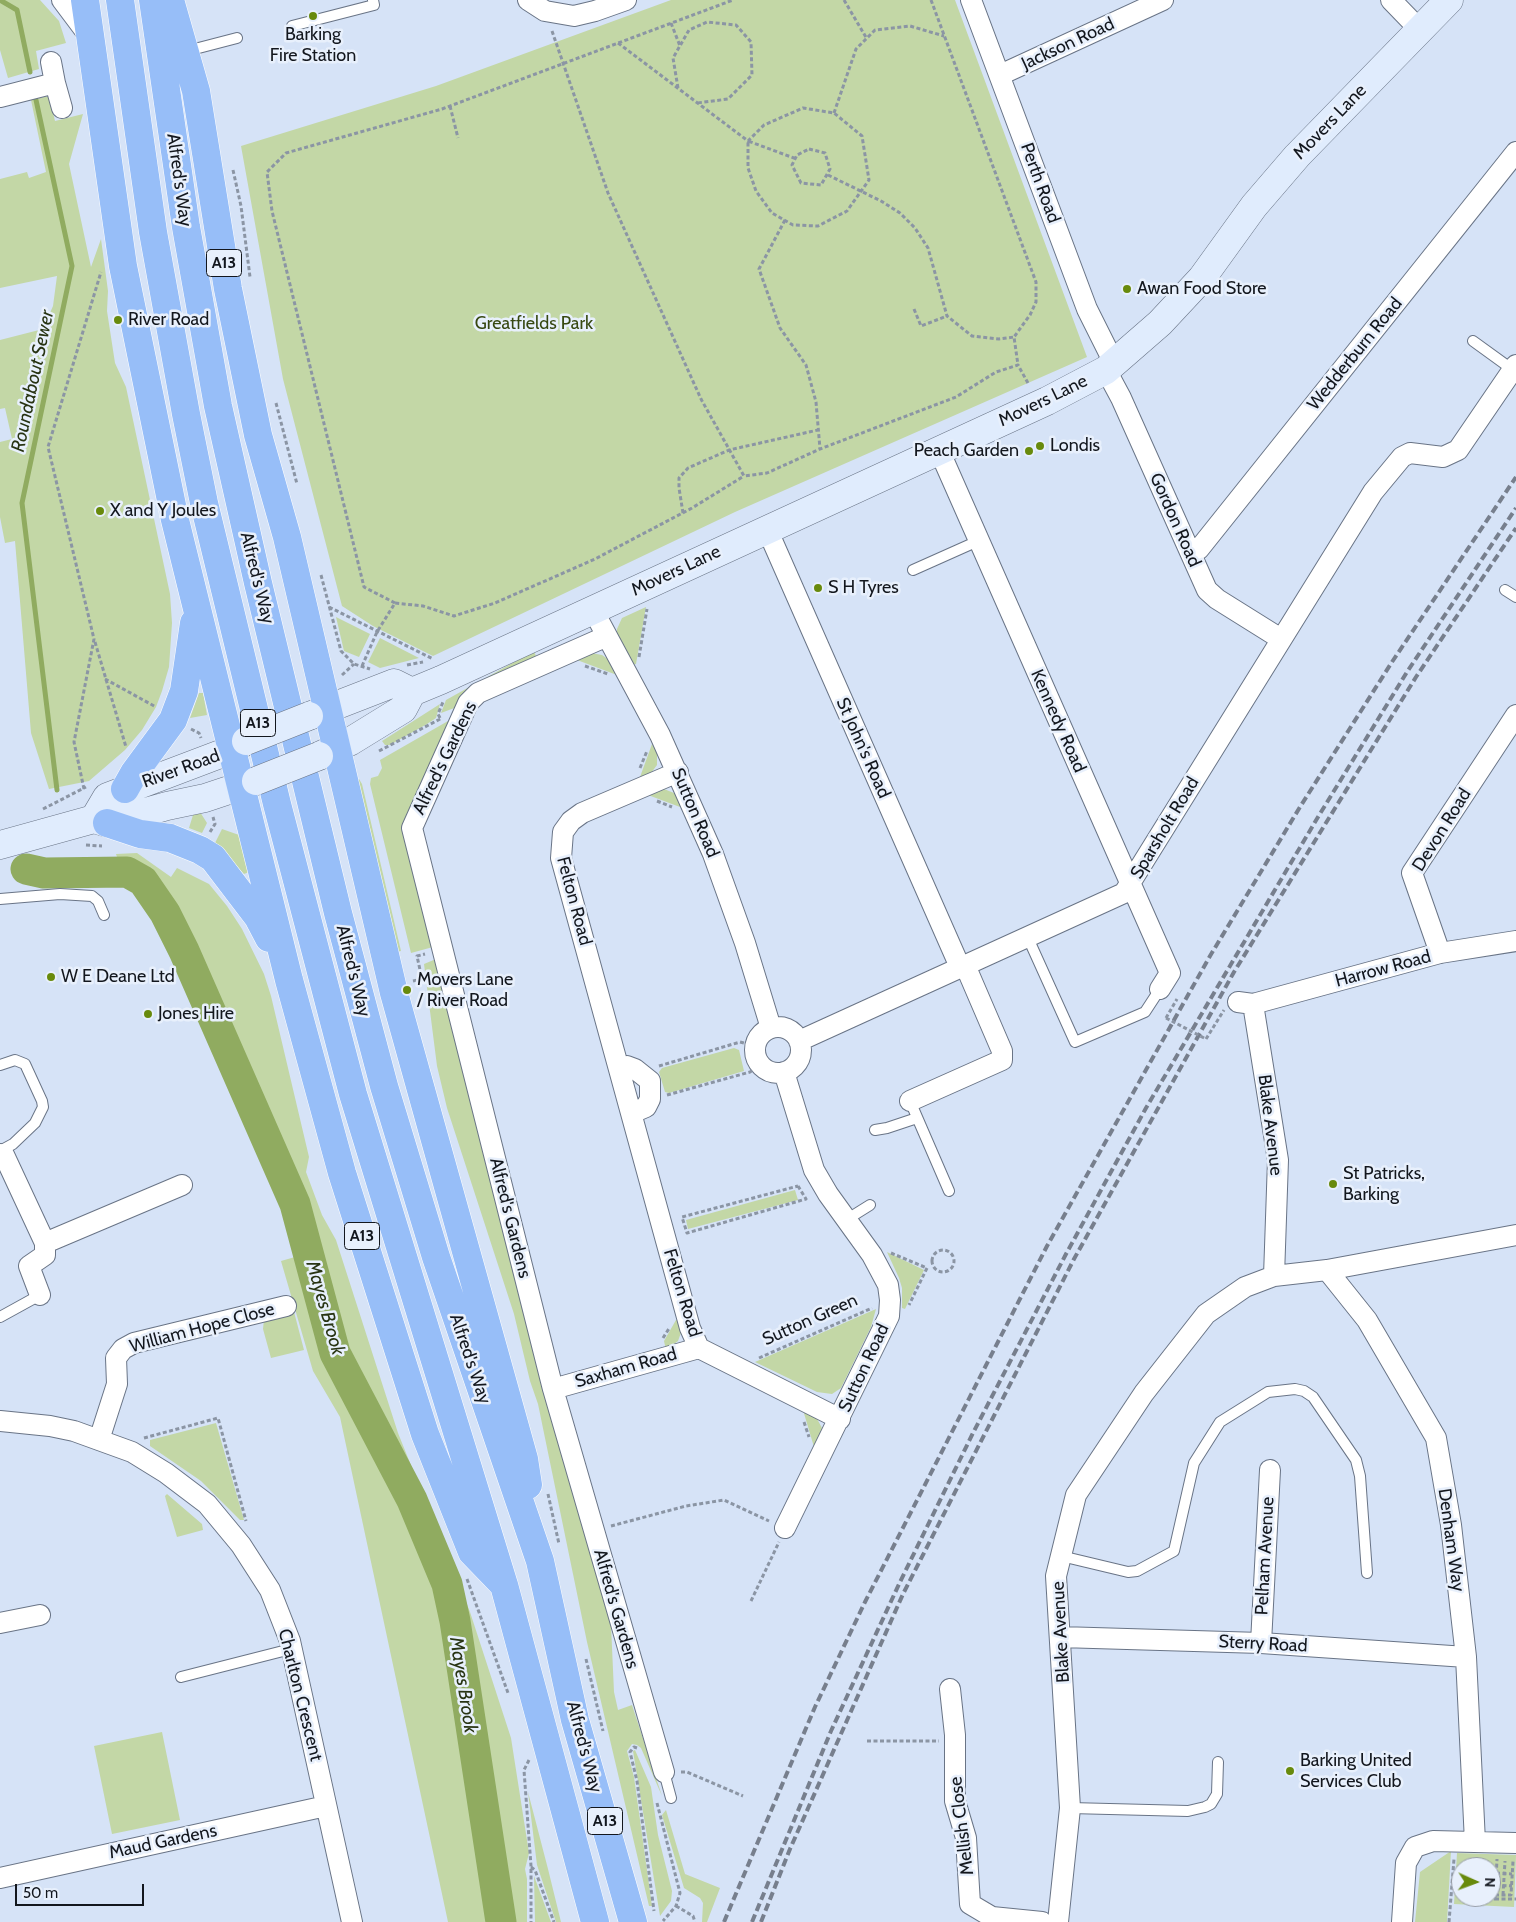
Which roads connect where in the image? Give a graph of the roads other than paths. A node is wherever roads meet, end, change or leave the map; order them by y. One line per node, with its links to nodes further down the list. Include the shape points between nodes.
1 (62, 0): 15 (street)
2 (85, 0): 15 (highway, A13)
3 (120, 0): 88 (highway, Alfred's Way / A13, via 168,323 223,582 350,1085)
4 (153, 0): 86 (highway, Alfred's Way / A13, via 186,227 218,406 313,810 363,1009 406,1161 463,1342)
5 (170, 0): 17 (highway, A13)
6 (373, 0): 13 (lane, via 374,5)
7 (528, 0): 8 (street, via 545,11 574,16)
8 (626, 0)
9 (971, 0): 19 (street, Perth Road)
10 (1163, 0): 19 (street, Jackson Road)
11 (1391, 0): 14 (street)
12 (1449, 0): 14 (street, Movers Lane)
13 (292, 26)
14 (1420, 30): 25 (street, Movers Lane, via 1297,156 1254,206 1202,278 1160,323)
15 (89, 36): 33 (highway, A13, via 123,266 175,520)
16 (237, 38): 17 (lane)
17 (185, 52): 39 (highway, A13, via 196,91 228,289 258,435 287,537)
18 (51, 62): 20 (street)
19 (1000, 75): 25 (street, Perth Road)
20 (55, 83): 21 (street); 22 (street)
21 (0, 97)
22 (62, 108)
23 (1516, 152): 30 (street, Wedderburn Road, via 1200,549)
24 (1473, 341): 26 (lane)
25 (1110, 367): 27 (street, Movers Lane, via 1047,401); 30 (street, Gordon Road)
26 (1514, 368): 37 (street, Sparsholt Road, via 1458,450 1443,457 1410,453 1396,461)
27 (939, 450): 28 (street, Movers Lane); 29 (street, Kennedy Road)
28 (767, 529): 35 (street, Movers Lane); 54 (street, St John's Road)
29 (978, 541): 31 (lane); 48 (street, Kennedy Road)
30 (1191, 553): 37 (street, Gordon Road, via 1207,590)
31 (913, 570)
32 (1505, 590): 34 (lane)
33 (194, 595): 41 (highway, A13); 45 (highway, A13, via 194,635 184,691 173,720)
34 (1516, 597)
35 (593, 610): 36 (street, Sutton Road); 38 (street, Movers Lane)
36 (605, 637): 43 (street, Sutton Road); 79 (street, Alfred's Gardens, via 478,693 468,703 412,828)
37 (1281, 638): 48 (street, Sparsholt Road)
38 (412, 692): 39 (street, via 394,683); 42 (street, via 403,709)
39 (318, 711): 41 (street, River Road, bridge); 42 (highway, A13)
40 (1516, 715): 53 (street, Devon Road, via 1412,873)
41 (238, 745): 44 (highway, A13); 45 (street, River Road)
42 (328, 752): 44 (street, River Road, bridge); 86 (highway, A13, via 524,1459)
43 (678, 772): 58 (street, Sutton Road, via 746,943); 61 (street, Felton Road, via 582,813 563,832 560,843 561,858)
44 (248, 784): 46 (street, River Road, via 205,798); 55 (highway, A13)
45 (126, 789): 46 (street, River Road, via 108,797)
46 (100, 821): 47 (street, River Road); 55 (highway, via 140,834 170,838 212,858 258,917)
47 (0, 845)
48 (1132, 883): 51 (street, Sparsholt Road, via 1119,896); 56 (street, Kennedy Road, via 1170,973)
49 (0, 899): 50 (lane, via 60,894 92,896)
50 (104, 915)
51 (1028, 938): 54 (street, Sparsholt Road); 56 (lane, via 1075,1042 1145,1012)
52 (1516, 941): 53 (street, Harrow Road)
53 (1440, 953): 57 (street, Harrow Road)
54 (962, 966): 59 (street, Sparsholt Road); 63 (street, St John's Road, via 1002,1051 1002,1060)
55 (289, 980): 88 (highway, A13, via 342,1173 425,1434 472,1552)
56 (1169, 993)
57 (1245, 1003): 74 (street, Blake Avenue, via 1278,1160)
58 (771, 1028): 59 (street, via 784,1028); 62 (street, via 758,1038 758,1056 775,1072)
59 (798, 1041): 62 (street, via 799,1057)
60 (0, 1065): 66 (lane, via 16,1060 25,1064 43,1107 35,1123)
61 (620, 1068): 64 (street, Felton Road); 64 (street, via 627,1066 650,1081 650,1100 646,1107)
62 (784, 1072): 70 (street, Sutton Road, via 814,1170)
63 (913, 1109): 65 (lane, via 887,1128); 68 (lane)
64 (632, 1113): 78 (street, Felton Road, via 688,1321)
65 (875, 1130)
66 (0, 1152): 72 (street)
67 (182, 1185): 72 (street)
68 (950, 1191)
69 (870, 1205): 70 (lane)
70 (846, 1220): 80 (street, Sutton Road, via 878,1266 888,1285 890,1300 889,1316)
71 (1516, 1235): 73 (street, Blake Avenue)
72 (45, 1243): 75 (street, via 45,1256 29,1266)
73 (1327, 1270): 74 (street, Blake Avenue); 94 (street, Denham Way, via 1367,1320 1436,1438 1451,1525)
74 (1274, 1276): 85 (street, Blake Avenue, via 1245,1286 1206,1314 1144,1392 1076,1495)
75 (40, 1295): 77 (lane)
76 (286, 1306): 82 (street, William Hope Close, via 134,1343 123,1349 116,1358 117,1384)
77 (0, 1317)
78 (699, 1348): 79 (street, Saxham Road); 80 (street, Felton Road)
79 (553, 1389): 98 (street, Alfred's Gardens)
80 (840, 1419): 84 (street, Sutton Road)
81 (0, 1421): 82 (street, Charlton Crescent, via 50,1426)
82 (99, 1440): 93 (street, Charlton Crescent, via 132,1452 207,1504 270,1590)
83 (1270, 1470): 92 (street, Pelham Avenue)
84 (786, 1528)
85 (1061, 1556): 87 (lane, via 1128,1572 1174,1551 1194,1463 1220,1422 1268,1392 1295,1389 1313,1397 1356,1460); 91 (street, Blake Avenue, via 1056,1576)
86 (540, 1561): 105 (highway, Alfred's Way / A13, via 575,1720)
87 (1367, 1573)
88 (504, 1585): 107 (highway, Alfred's Way / A13)
89 (40, 1615): 90 (street)
90 (0, 1623)
91 (1060, 1637): 92 (street, Sterry Road); 101 (street, Blake Avenue)
92 (1261, 1643): 94 (street, Sterry Road)
93 (292, 1650): 95 (lane); 100 (street, Charlton Crescent)
94 (1466, 1657): 102 (street, Denham Way)
95 (181, 1677)
96 (950, 1689): 108 (street, Mellish Close, via 955,1801 966,1838 970,1904 992,1917)
97 (1218, 1762): 101 (lane, via 1217,1794 1211,1804 1197,1810)
98 (664, 1772): 99 (lane)
99 (671, 1798)
100 (326, 1806): 104 (street, Maud Gardens); 106 (street, Charlton Crescent)
101 (1070, 1808): 109 (street, Blake Avenue)
102 (1475, 1842): 103 (street); 110 (street, via 1433,1840 1415,1847 1406,1862)
103 (1516, 1843)
104 (0, 1878)
105 (640, 1917)
106 (352, 1922)
107 (595, 1922)
108 (1042, 1922)
109 (1058, 1922)
110 (1402, 1922)

